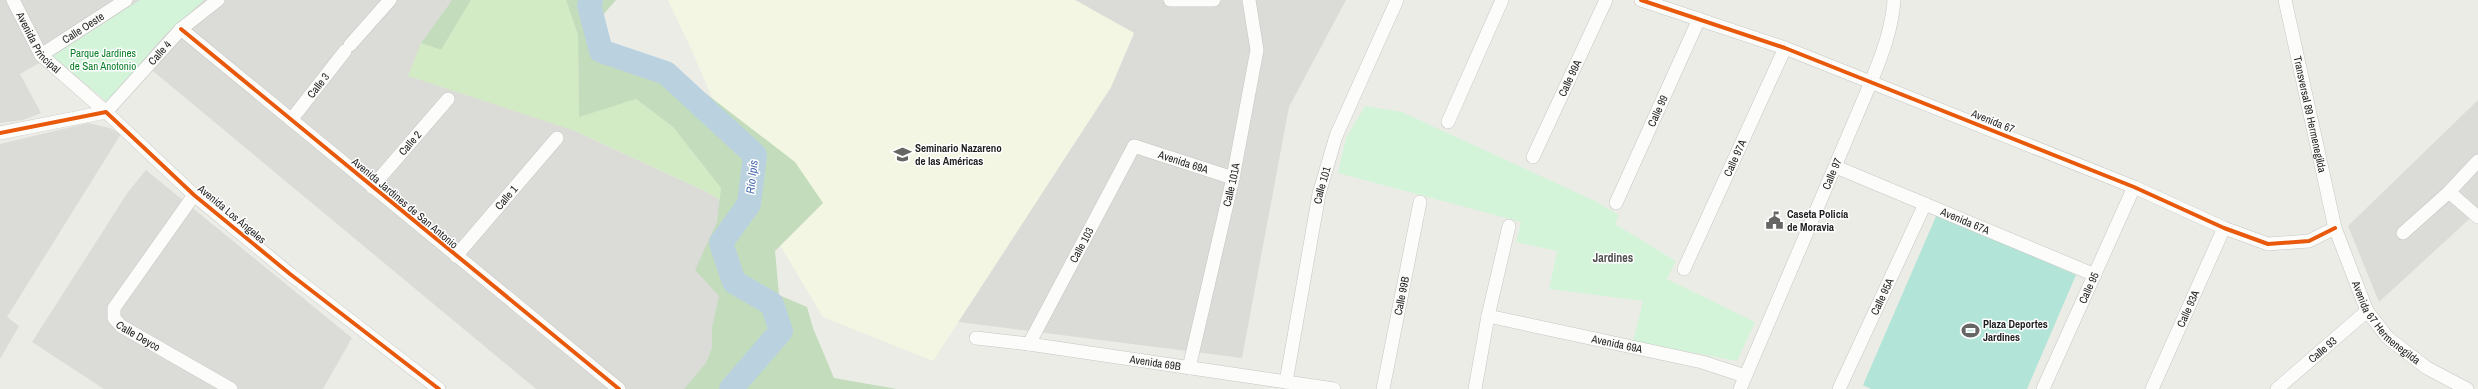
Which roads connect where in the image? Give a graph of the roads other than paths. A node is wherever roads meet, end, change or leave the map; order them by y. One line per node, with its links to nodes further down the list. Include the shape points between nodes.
1 (13, 0): 17 (street, Avenida Principal)
2 (218, 0): 15 (street, Calle 4)
3 (390, 0): 21 (street, Calle 3)
4 (1170, 0): 5 (street)
5 (1214, 0)
6 (1250, 0): 29 (street, Calle 101A, via 1257,50)
7 (1397, 0): 51 (street, Calle 101, via 1336,136 1319,194)
8 (1502, 0): 22 (street)
9 (1606, 0): 26 (street, Calle 99A)
10 (1641, 0): 14 (street, Avenida 67)
11 (1894, 0): 18 (street, Calle 97, via 1886,44)
12 (2285, 0): 40 (street, Transversal 89 Hermenegilda)
13 (120, 1): 17 (street, Calle Oeste)
14 (1699, 19): 16 (street, Avenida 67); 35 (street, Calle 99)
15 (181, 29): 20 (street, Calle 4); 21 (street, Avenida Jardines de San Antonio)
16 (1785, 48): 18 (street, Avenida 67); 43 (street, Calle 97A)
17 (41, 55): 20 (street, Avenida Principal)
18 (1871, 82): 28 (street, Calle 97); 31 (street, Avenida 67)
19 (448, 99): 30 (street, Calle 2, via 411,145)
20 (106, 112): 23 (street); 33 (street, Avenida Los Ángeles)
21 (291, 120): 30 (street, Avenida Jardines de San Antonio)
22 (1448, 122)
23 (0, 133)
24 (556, 138): 42 (street, Calle 1)
25 (1134, 146): 29 (street, Avenida 69A); 48 (street, Calle 103)
26 (1533, 157)
27 (2478, 162): 32 (street)
28 (1836, 167): 36 (street, Avenida 67A); 50 (street, Calle 97)
29 (1233, 178): 49 (street, Calle 101A)
30 (372, 187): 42 (street, Avenida Jardines de San Antonio)
31 (2134, 187): 39 (street, Avenida 67); 44 (street, Calle 95)
32 (2449, 192): 37 (street); 41 (street)
33 (194, 195): 52 (street, Calle Deyco, via 114,308 114,318 121,326); 53 (street, Avenida Los Ángeles, via 290,274)
34 (1420, 202): 56 (street, Calle 99B)
35 (1616, 203)
36 (1925, 204): 44 (street, Avenida 67A); 59 (street, Calle 95A)
37 (2478, 217)
38 (1509, 226): 46 (street)
39 (2224, 228): 40 (street, Avenida 67, via 2268,244 2309,241); 61 (street, Calle 93A)
40 (2335, 228): 45 (street, Avenida 67 Hermenegilda)
41 (2403, 233)
42 (456, 256): 54 (street, Avenida Jardines de San Antonio)
43 (1684, 269)
44 (2095, 275): 60 (street, Calle 95)
45 (2367, 311): 62 (street, Calle 93); 63 (street, Avenida 67 Hermenegilda, via 2388,338 2427,368)
46 (1488, 316): 50 (street, Avenida 69A, via 1702,362); 57 (street)
47 (976, 338): 48 (street, Avenida 69B)
48 (1029, 344): 49 (street, Avenida 69B)
49 (1189, 368): 51 (street, Avenida 69B)
50 (1745, 376): 58 (street, Calle 97)
51 (1292, 385): 55 (street, Avenida 69B)
52 (231, 389)
53 (439, 389)
54 (619, 389)
55 (1334, 389)
56 (1383, 389)
57 (1475, 389)
58 (1740, 389)
59 (1839, 389)
60 (2042, 389)
61 (2152, 389)
62 (2278, 389)
63 (2468, 389)

